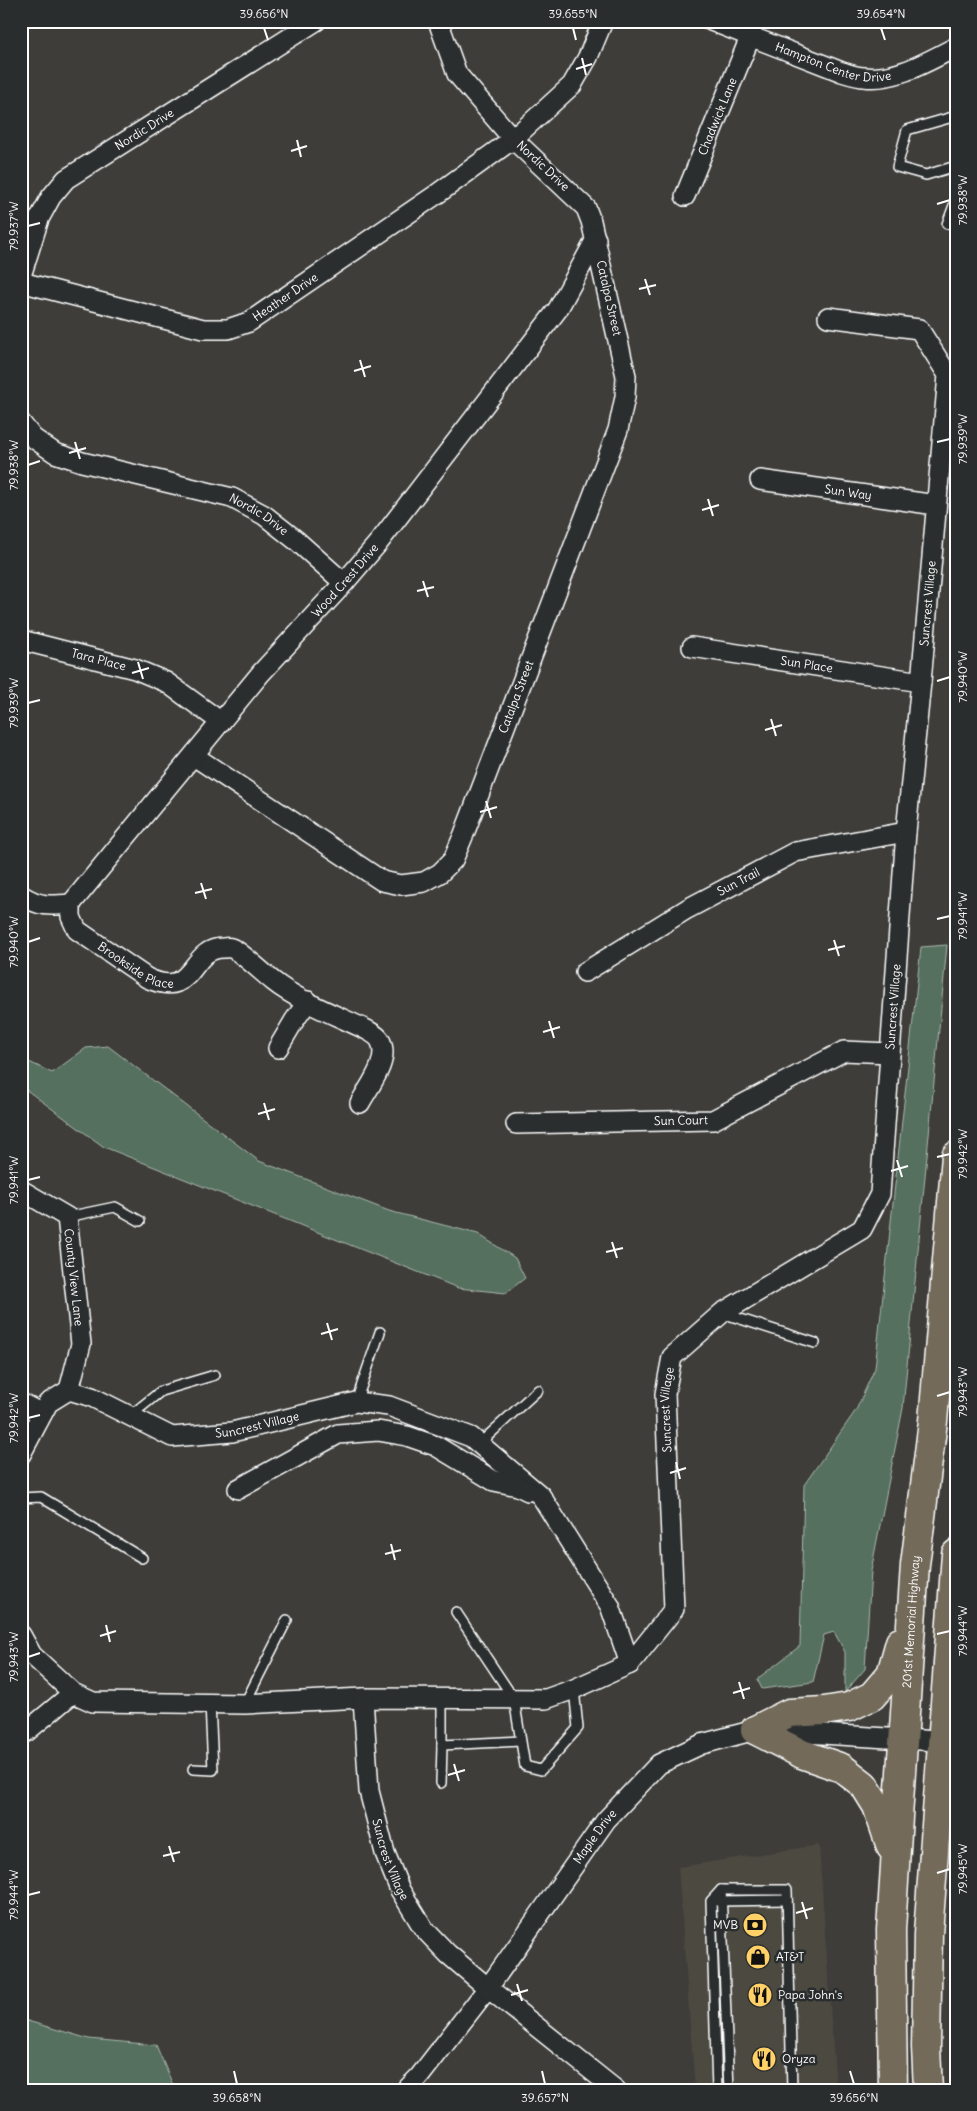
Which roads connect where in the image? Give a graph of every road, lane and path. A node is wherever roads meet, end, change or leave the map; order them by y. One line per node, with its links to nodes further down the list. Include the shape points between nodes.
1 (316, 21): 14 (street, Nordic Drive, via 66,179 51,196 39,219)
2 (438, 21): 8 (street, Nordic Drive, via 457,74)
3 (603, 21): 8 (street, Heather Drive, via 572,85)
4 (711, 21): 5 (street, Hampton Center Drive)
5 (751, 35): 6 (street, Hampton Center Drive, via 842,72 864,77 900,73); 10 (street, Chadwick Lane)
6 (956, 47)
7 (956, 116): 9 (lane, via 907,130 897,166 926,175)
8 (513, 138): 13 (street, Nordic Drive, via 586,208); 15 (street, Heather Drive, via 264,313 228,329 202,329)
9 (956, 166)
10 (684, 196)
11 (956, 200): 12 (lane)
12 (947, 224)
13 (596, 239): 20 (street, Wood Crest Drive, via 558,309); 25 (street, Catalpa Street, via 626,376 618,430 453,860 424,882 401,885 382,881)
14 (21, 276)
15 (21, 282)
16 (828, 317): 19 (street, Suncrest Village, via 919,330 948,376)
17 (21, 423): 20 (street, Nordic Drive, via 33,438 55,453 232,498 264,515)
18 (760, 480): 19 (street, Sun Way)
19 (936, 505): 23 (street, Suncrest Village)
20 (344, 583): 24 (street, Wood Crest Drive, via 261,673)
21 (21, 640): 24 (street, Tara Place, via 143,672 166,682)
22 (692, 647): 23 (street, Sun Place)
23 (921, 682): 26 (street, Suncrest Village)
24 (221, 722): 25 (street, Wood Crest Drive)
25 (194, 756): 28 (street, Wood Crest Drive)
26 (906, 832): 29 (street, Sun Trail, via 796,852 687,909); 32 (street, Suncrest Village)
27 (21, 895): 28 (street, via 36,904)
28 (71, 904): 30 (street, Brookside Place, via 77,930 160,984 174,984 185,979 206,953 218,948 232,948 275,983)
29 (585, 972)
30 (308, 1001): 31 (street); 33 (street, Brookside Place, via 379,1038 384,1050 381,1063)
31 (278, 1048)
32 (890, 1053): 34 (street, Sun Court, via 844,1050 713,1120); 39 (street, Suncrest Village, via 880,1194 862,1229)
33 (360, 1103)
34 (516, 1124)
35 (956, 1156): 56 (main road, 201st Memorial Highway, via 933,1421)
36 (21, 1190): 37 (street, County View Lane)
37 (66, 1217): 38 (lane, via 115,1207); 43 (street, County View Lane, via 81,1344)
38 (140, 1221)
39 (722, 1313): 41 (lane); 60 (street, Suncrest Village, via 672,1357 665,1394 674,1609)
40 (380, 1332): 46 (lane)
41 (815, 1343)
42 (214, 1375): 48 (lane, via 161,1391)
43 (69, 1390): 47 (street, via 48,1403); 48 (street, Suncrest Village, via 92,1397)
44 (538, 1390): 49 (lane)
45 (21, 1402): 47 (street)
46 (356, 1402): 48 (street, Suncrest Village, via 232,1432 172,1437); 49 (street, Suncrest Village, via 389,1406 470,1437)
47 (42, 1414): 50 (street)
48 (130, 1416)
49 (479, 1444): 52 (street, Suncrest Village)
50 (21, 1454)
51 (238, 1489): 52 (street, via 338,1434 378,1431 436,1446 494,1482 518,1486)
52 (540, 1496): 60 (street, Suncrest Village, via 610,1606)
53 (21, 1498): 55 (lane, via 41,1497)
54 (956, 1554): 61 (main road)
55 (142, 1558)
56 (916, 1565): 69 (main road, via 905,1628 891,1674 872,1696 849,1707 789,1713); 71 (main road, 201st Memorial Highway)
57 (456, 1612): 66 (lane)
58 (287, 1620): 68 (lane)
59 (21, 1635): 63 (street, Suncrest Village, via 32,1655)
60 (630, 1664): 62 (street, Suncrest Village)
61 (952, 1668): 73 (main road)
62 (574, 1689): 66 (street, Suncrest Village, via 546,1699); 72 (lane, via 578,1728 542,1770 525,1766)
63 (73, 1694): 67 (street, Suncrest Village, via 93,1702); 70 (street, via 26,1732)
64 (363, 1698): 65 (street, Suncrest Village); 68 (street, Suncrest Village); 83 (street, Suncrest Village, via 369,1791 385,1853 400,1890 424,1929)
65 (442, 1698): 66 (street, Suncrest Village); 74 (lane)
66 (514, 1699): 72 (lane)
67 (210, 1703): 68 (street, Suncrest Village); 75 (lane, via 213,1770)
68 (245, 1704)
69 (755, 1730): 71 (street, Maple Drive); 78 (main road, via 802,1754 842,1768 864,1785 877,1806); 83 (street, Maple Drive, via 702,1744 658,1764 606,1820)
70 (21, 1731)
71 (904, 1740): 73 (street, Maple Drive); 78 (main road, 201st Memorial Highway)
72 (520, 1741): 74 (lane)
73 (950, 1742): 84 (main road, via 928,1934)
74 (442, 1745): 76 (lane)
75 (192, 1769)
76 (441, 1783)
77 (956, 1802): 84 (main road, via 942,1944)
78 (895, 1860): 90 (main road, 201st Memorial Highway, via 891,1930)
79 (721, 1890): 80 (lane); 81 (lane); 82 (lane, via 787,1890)
80 (711, 1900): 81 (lane); 87 (lane)
81 (722, 1900): 82 (lane); 88 (lane)
82 (787, 1900): 89 (lane)
83 (488, 1988): 85 (street, Maple Drive); 86 (street)
84 (927, 1996): 91 (main road)
85 (406, 2090)
86 (616, 2090)
87 (717, 2090)
88 (729, 2090)
89 (792, 2090)
90 (893, 2090)
91 (928, 2090)

